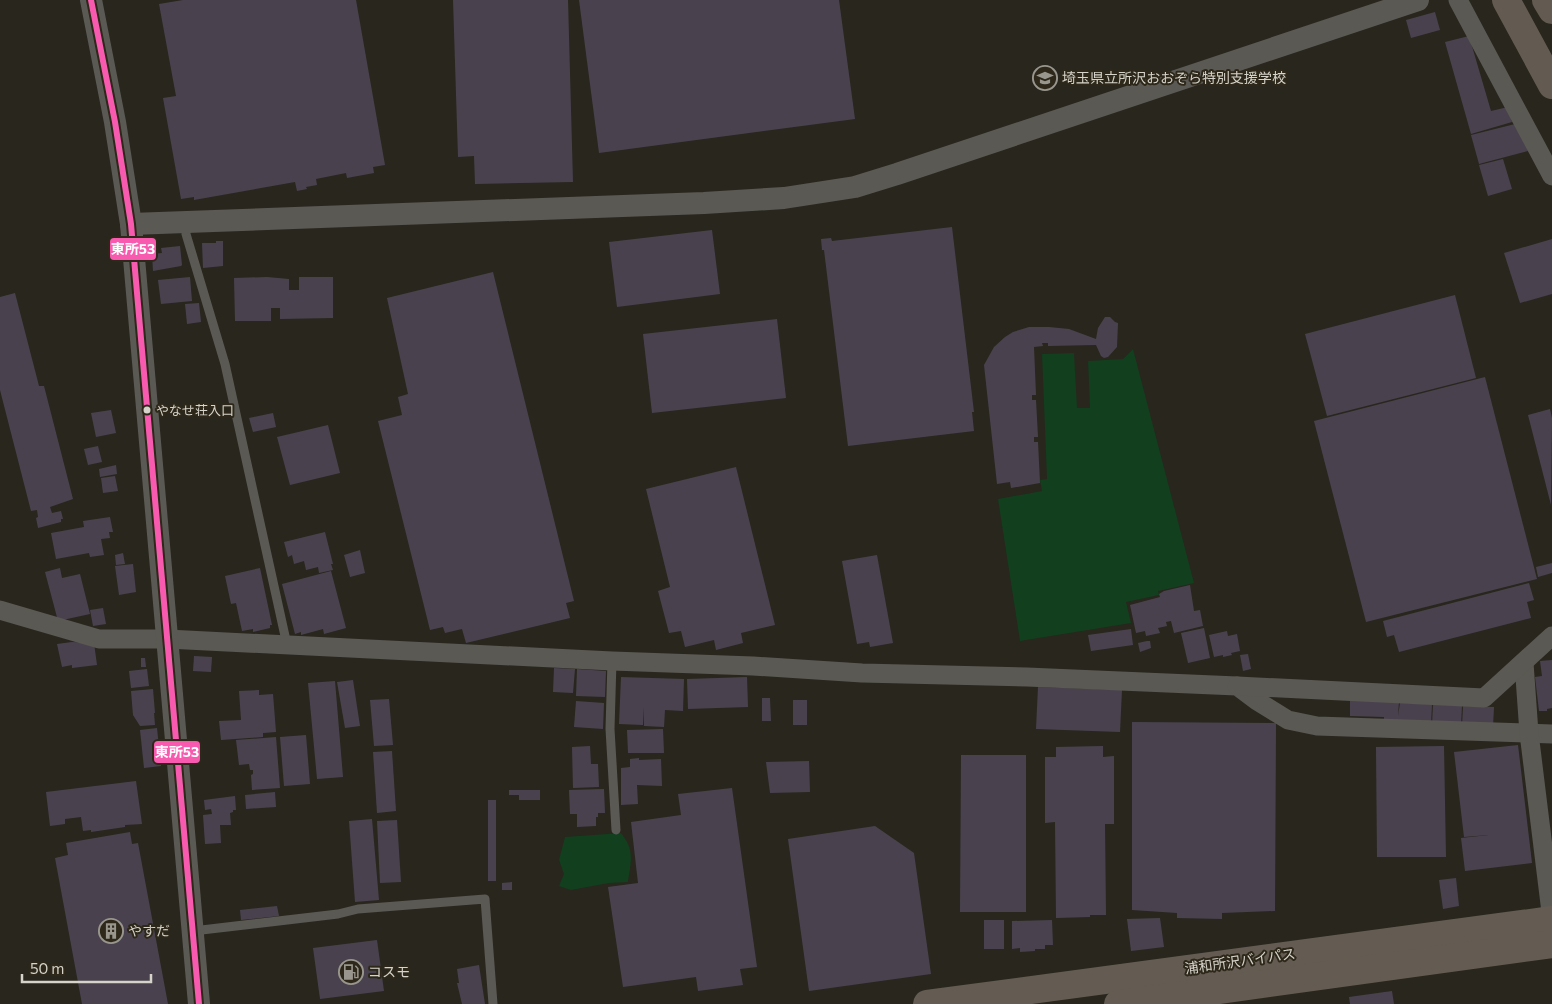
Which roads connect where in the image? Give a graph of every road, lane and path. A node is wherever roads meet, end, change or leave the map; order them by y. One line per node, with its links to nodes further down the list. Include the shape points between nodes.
1 (91, 0): 10 (street)
2 (1418, 0): 9 (street, via 855,186 784,198 704,203)
3 (1458, 0): 8 (street)
4 (1506, 0): 7 (highway)
5 (1546, 0): 6 (highway)
6 (1552, 10)
7 (1552, 85)
8 (1552, 176)
9 (186, 222): 10 (street); 14 (lane, via 186,234 225,364)
10 (132, 224): 13 (street)
11 (0, 610): 13 (street, via 99,639)
12 (1552, 636): 16 (street)
13 (167, 639): 14 (street); 22 (street)
14 (287, 645): 15 (street)
15 (612, 661): 17 (street, via 862,674); 20 (lane, via 610,729)
16 (1524, 663): 17 (street, via 1484,698); 18 (street)
17 (1237, 686): 18 (street, via 1288,720 1317,726)
18 (1529, 733): 19 (street); 21 (street)
19 (1552, 734)
20 (616, 830)
21 (1552, 920): 26 (highway, 浦和所沢バイパス)
22 (192, 931): 24 (street); 25 (lane, via 358,909 485,900)
23 (1552, 944): 27 (highway, 浦和所沢バイパス)
24 (199, 1004)
25 (493, 1004)
26 (927, 1004)
27 (1118, 1004)

